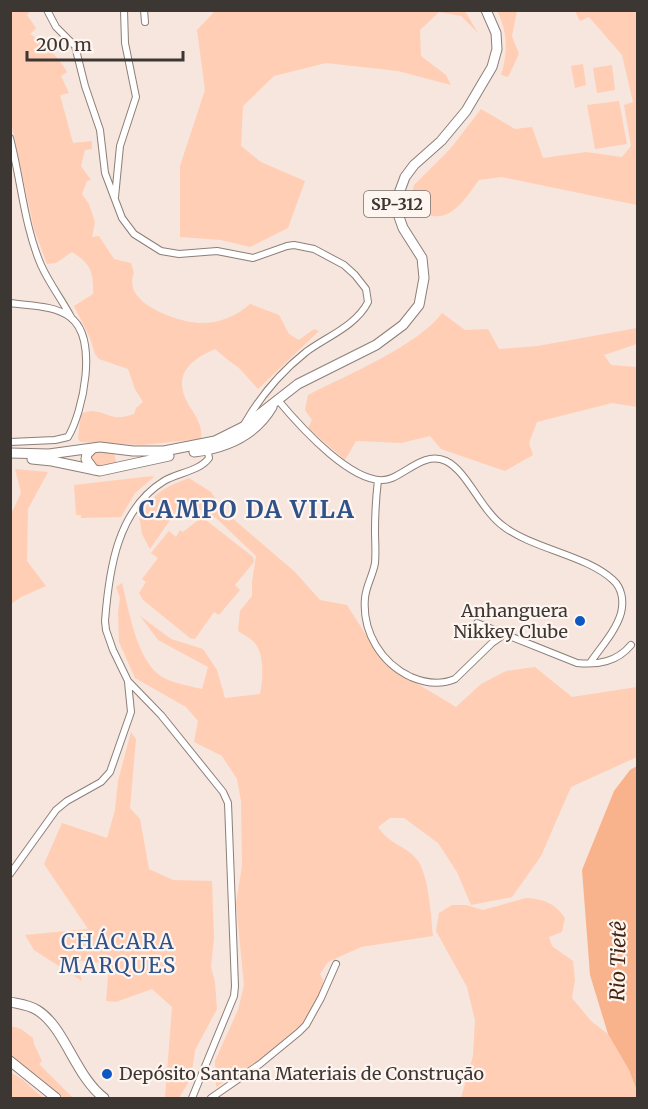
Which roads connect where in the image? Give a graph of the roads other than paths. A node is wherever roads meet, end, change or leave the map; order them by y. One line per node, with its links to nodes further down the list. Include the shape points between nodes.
1 (48, 10): 7 (street, via 56,27 75,46 100,130 105,173)
2 (124, 10): 7 (street, via 125,44 136,98 120,146)
3 (144, 10): 5 (street)
4 (486, 10): 10 (main road, SP-312, via 497,49 492,67 466,111 405,177 398,196 403,228 422,258 424,278 419,305 404,325 384,340 312,376)
5 (145, 22)
6 (10, 138): 9 (street, via 34,248)
7 (115, 198): 11 (street, via 127,227 161,251 217,251 253,258 287,246 307,247 344,265 362,282 368,294 365,308 294,362 254,408)
8 (10, 303): 9 (street, via 50,309)
9 (72, 318): 13 (street, via 80,330 86,355 79,414 72,430 63,439)
10 (276, 401): 11 (main road, SP-312); 12 (main road, SP-312, via 257,427); 21 (street, via 335,458)
11 (243, 427): 12 (street); 15 (main road, SP-312)
12 (238, 439): 15 (main road, SP-312)
13 (10, 442)
14 (93, 448): 16 (main road, SP-312); 17 (main road, SP-312, via 49,454); 20 (main road, via 86,459)
15 (203, 448): 16 (main road, SP-312); 19 (main road, SP-312); 26 (street, via 207,461 155,488 135,507 122,534 105,621)
16 (116, 450): 19 (main road, via 120,462)
17 (10, 453)
18 (10, 458): 20 (main road, SP-312)
19 (116, 468): 20 (main road, SP-312)
20 (94, 470)
21 (378, 480): 23 (street, via 375,560 365,609 371,636 388,662 417,680 449,682); 25 (street, via 392,478 419,462 442,459 460,472 492,517 506,528 613,580 621,593 621,613)
22 (477, 623): 23 (street)
23 (505, 634): 25 (street, via 571,662)
24 (631, 645): 25 (street, via 619,658)
25 (590, 663)
26 (128, 681): 27 (street, via 131,712 110,772 56,810); 33 (street, via 161,715 228,803 234,996)
27 (10, 874)
28 (336, 964): 34 (street, via 313,1014 299,1032)
29 (10, 1002): 31 (main road, via 35,1008 46,1017)
30 (10, 1060): 32 (main road)
31 (99, 1096)
32 (56, 1098)
33 (192, 1098)
34 (211, 1098)

